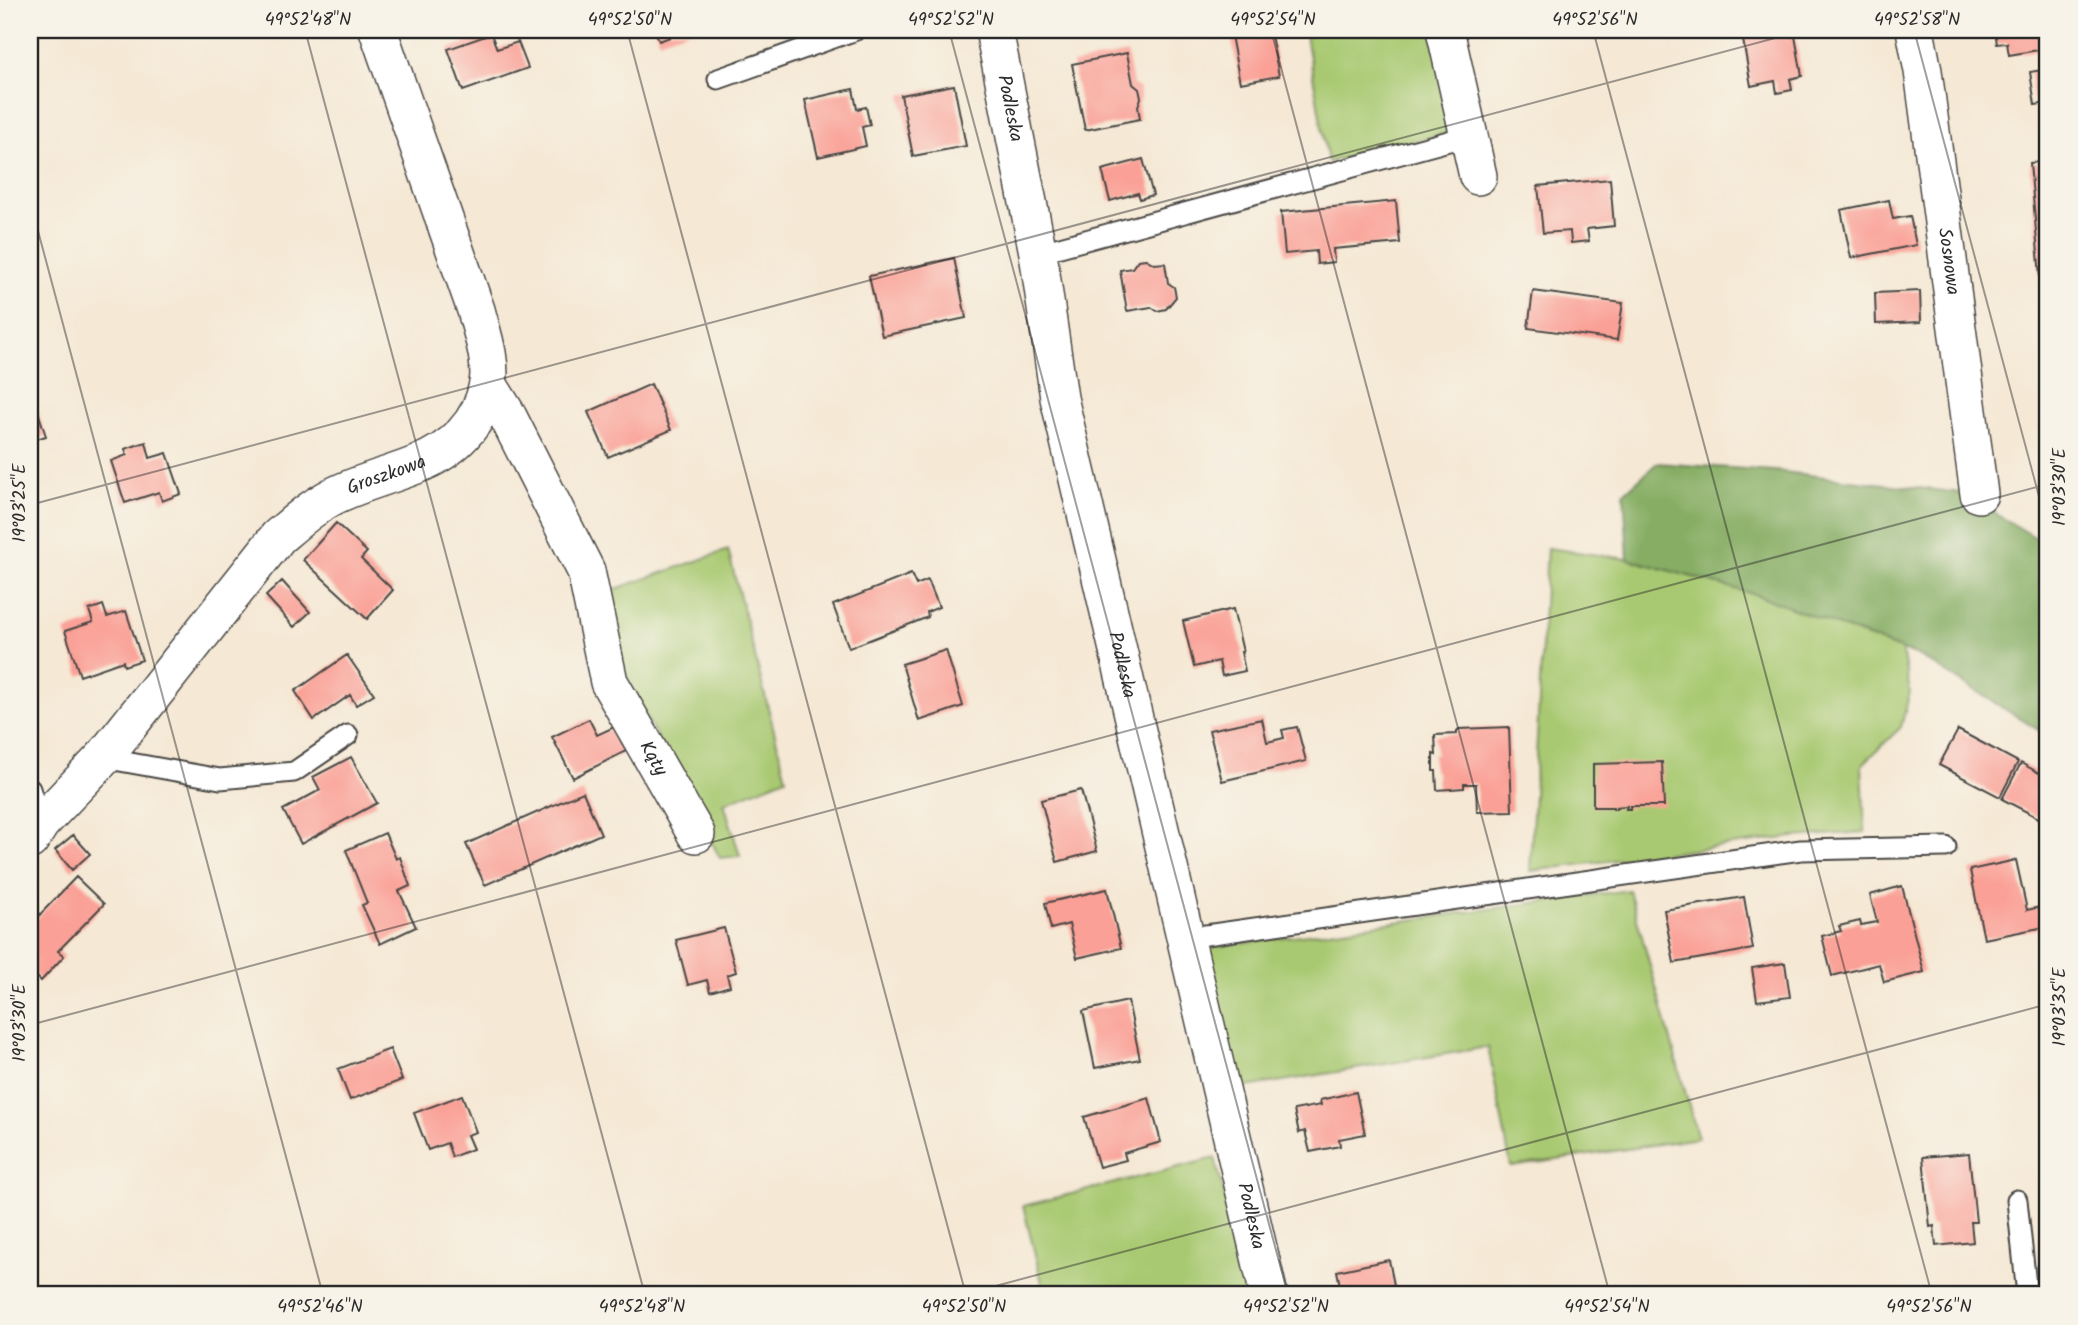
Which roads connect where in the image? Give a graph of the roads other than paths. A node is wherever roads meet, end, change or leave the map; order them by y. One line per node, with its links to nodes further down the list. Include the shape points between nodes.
1 (378, 30): 10 (street, Groszkowa, via 476,310 486,348)
2 (856, 30): 6 (lane)
3 (994, 30): 9 (street, Podleska)
4 (1445, 30): 7 (street)
5 (1915, 30): 11 (street, Sosnowa)
6 (718, 79)
7 (1467, 136): 8 (street); 9 (lane)
8 (1478, 177)
9 (1038, 253): 18 (street, Podleska, via 1059,398)
10 (488, 384): 13 (street, Groszkowa, via 465,434 444,452 338,494 278,537); 16 (street, Kąty, via 586,571 610,682)
11 (1979, 494)
12 (348, 735): 13 (lane, via 293,772 220,779)
13 (103, 758): 15 (street, Groszkowa)
14 (30, 789): 15 (lane)
15 (35, 832)
16 (696, 834)
17 (1946, 847): 18 (lane, via 1801,850)
18 (1185, 938): 20 (street, Podleska)
19 (2017, 1200): 21 (lane)
20 (1269, 1295)
21 (2027, 1295)

